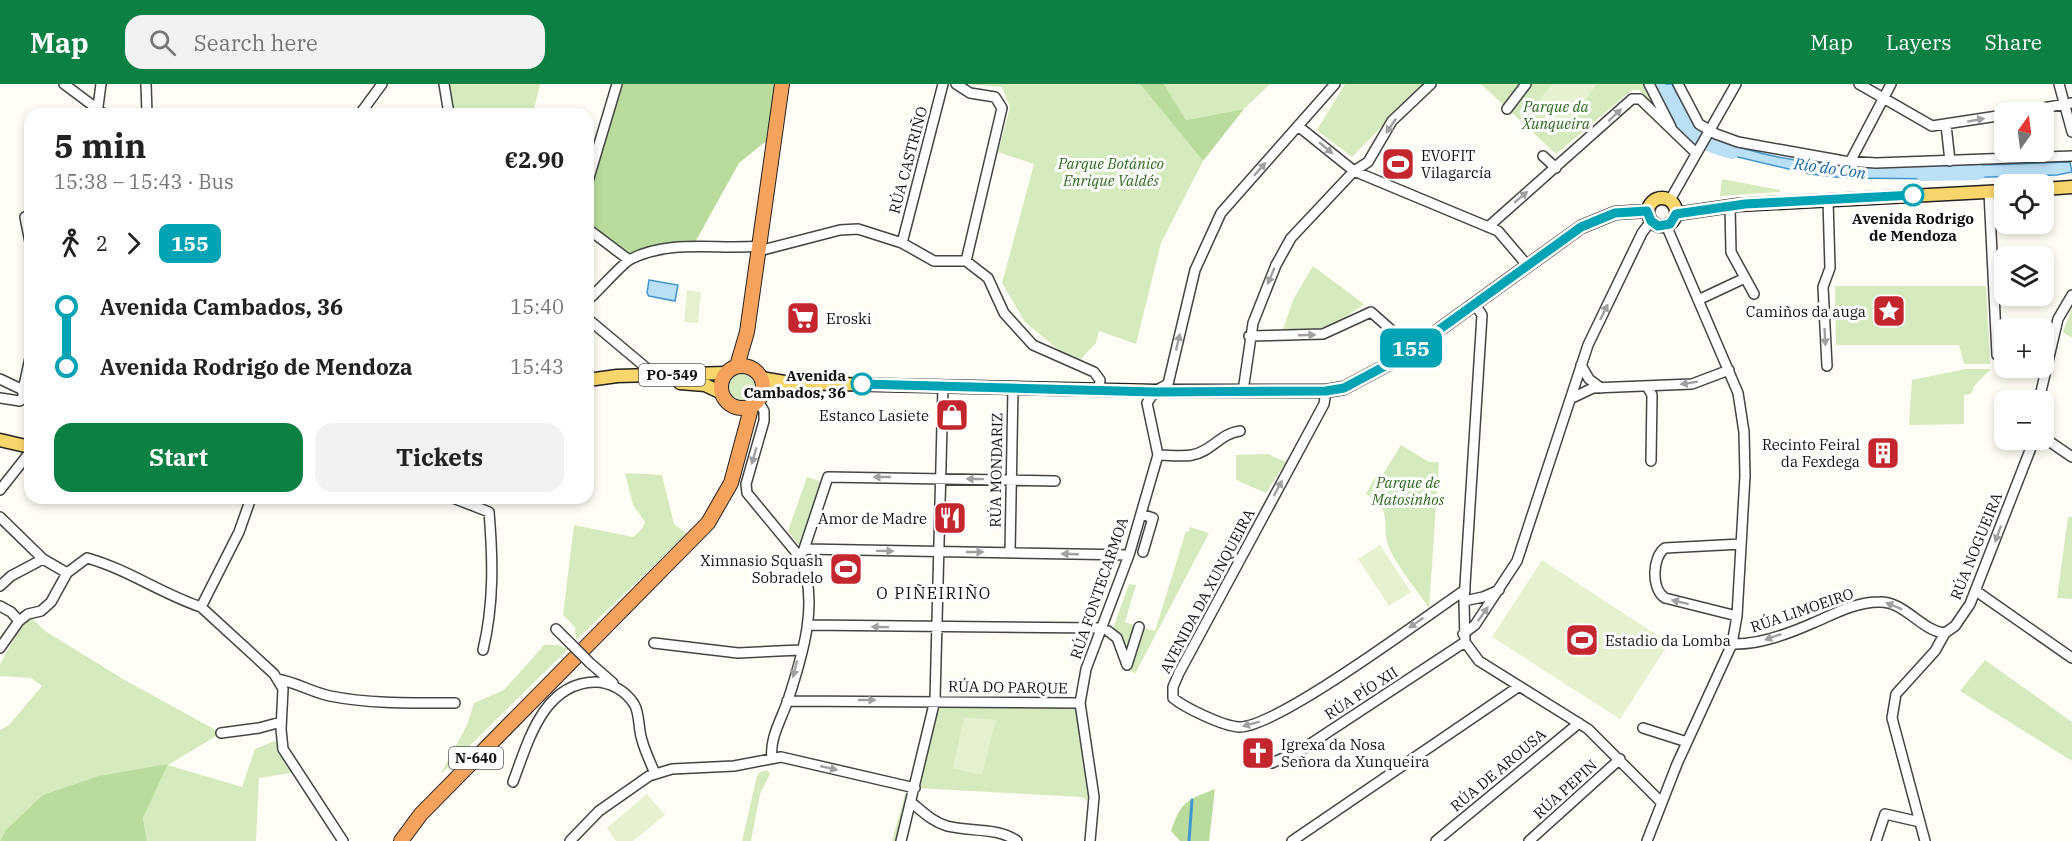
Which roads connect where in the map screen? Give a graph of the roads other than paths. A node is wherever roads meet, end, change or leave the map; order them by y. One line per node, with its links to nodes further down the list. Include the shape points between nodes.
1 (64, 84): 22 (street)
2 (93, 84): 23 (street)
3 (101, 84): 24 (street)
4 (146, 84): 25 (street)
5 (382, 84): 26 (street)
6 (444, 84): 27 (street)
7 (617, 84): 38 (street)
8 (782, 84): 56 (highway)
9 (943, 84): 55 (street, RÚA CASTRIÑO)
10 (957, 84): 58 (street, via 970,93 995,97 1002,108)
11 (1335, 84): 31 (street)
12 (1431, 84): 42 (street, one-way to 42, via 1392,121 1368,162)
13 (1526, 84): 28 (street)
14 (1649, 84): 32 (street)
15 (1678, 84): 33 (street, via 1700,124)
16 (1736, 84): 33 (street)
17 (1859, 84): 20 (street)
18 (1891, 84): 20 (street)
19 (2059, 84): 21 (street)
20 (1883, 98): 30 (street, via 1929,125); 40 (street)
21 (2068, 104): 34 (street)
22 (95, 108)
23 (99, 108)
24 (100, 108)
25 (147, 108)
26 (364, 108)
27 (449, 108)
28 (1508, 109)
29 (1994, 117): 30 (street, one-way to 29)
30 (1946, 125): 39 (street)
31 (1298, 126): 42 (street, one-way to 42); 89 (street, one-way to 31, via 1168,384 1195,270 1221,213)
32 (1672, 131): 35 (street); 41 (street, one-way to 32, via 1632,99 1640,99)
33 (1709, 131): 35 (street); 40 (street, via 1738,142)
34 (2072, 132)
35 (1697, 151): 47 (street)
36 (1543, 156): 41 (street)
37 (2072, 156): 39 (street)
38 (594, 161)
39 (1950, 161): 40 (street)
40 (1850, 162)
41 (1556, 168): 53 (street, one-way to 41)
42 (1354, 171): 53 (street); 69 (street, one-way to 69, via 1291,238 1268,283)
43 (2072, 187): 44 (main road)
44 (2054, 188)
45 (1989, 192): 46 (main road); 48 (main road); 66 (street)
46 (1994, 192)
47 (1670, 200): 50 (main road); 51 (main road, via 1653,200)
48 (1828, 200): 49 (main road); 72 (street, one-way to 72, via 1830,268 1823,287)
49 (1730, 206): 50 (main road); 60 (street, via 1731,252)
50 (1676, 214): 52 (main road)
51 (1649, 216): 52 (main road, via 1658,226); 59 (main road, via 1615,213 1599,218); 71 (street, RÚA PÍO XII, one-way to 51)
52 (1666, 225): 64 (street)
53 (1488, 227): 59 (street, via 1498,231)
54 (594, 234): 57 (street)
55 (902, 243): 56 (street, via 858,229); 58 (street, via 934,261)
56 (759, 248): 57 (street, via 664,249); 68 (highway)
57 (629, 260): 61 (street)
58 (966, 261): 85 (street, via 988,278 1004,313 1033,345 1094,372 1100,380)
59 (1527, 265): 65 (main road)
60 (1746, 278): 62 (street); 64 (street)
61 (594, 294)
62 (1754, 294)
63 (2072, 295): 86 (street, via 2060,314)
64 (1698, 300): 74 (street)
65 (1474, 303): 70 (main road); 126 (street, via 1482,315)
66 (1995, 318)
67 (594, 325): 76 (street)
68 (747, 332): 73 (highway); 75 (highway)
69 (1249, 336): 70 (street, one-way to 70, via 1323,334 1371,312); 87 (street)
70 (1414, 346): 88 (main road, via 1366,378)
71 (1581, 365): 83 (street, via 1589,379); 94 (street, RÚA PÍO XII)
72 (1827, 366)
73 (731, 369): 75 (highway); 76 (main road, PO-549); 90 (highway, via 722,381)
74 (1729, 370): 84 (street, one-way to 84, via 1692,384); 117 (street, via 1742,405 1744,432)
75 (757, 373): 79 (main road); 95 (highway, N-640)
76 (656, 376): 78 (main road, PO-549)
77 (0, 379): 91 (street)
78 (594, 380)
79 (790, 383): 81 (main road); 95 (main road)
80 (594, 385): 90 (main road, PO-549, via 693,383)
81 (943, 386): 82 (main road); 109 (street)
82 (1013, 388): 85 (main road); 110 (street, RÚA MONDARIZ)
83 (1601, 388): 84 (street); 94 (street)
84 (1648, 388): 108 (street, via 1652,395)
85 (1099, 389): 89 (main road)
86 (2041, 390)
87 (1243, 391): 88 (main road); 89 (main road)
88 (1326, 391): 126 (street, AVENIDA DA XUNQUEIRA, one-way to 88, via 1294,705 1260,722 1230,725 1173,698 1179,673 1324,404)
89 (1155, 392): 104 (street, RÚA FONTECARMOA, via 1148,403)
90 (722, 393): 96 (highway, N-640)
91 (24, 395)
92 (24, 397): 93 (street, via 20,401)
93 (0, 398)
94 (1572, 398): 127 (street, RÚA PÍO XII, via 1521,552)
95 (758, 400): 96 (highway, via 742,408); 106 (highway, N-640); 121 (street, one-way to 121, via 764,421 746,484 747,493)
96 (732, 406): 106 (highway, N-640, via 738,429)
97 (1240, 431): 104 (street, via 1229,432 1192,455)
98 (0, 440): 100 (main road)
99 (2054, 444): 101 (street)
100 (24, 446)
101 (2057, 446): 102 (street); 105 (street)
102 (2072, 446)
103 (2030, 450): 128 (street, RÚA NOGUEIRA, one-way to 128)
104 (1158, 455): 115 (street, RÚA FONTECARMOA)
105 (2072, 457)
106 (738, 459): 169 (highway, N-640, via 723,502 708,522 421,814)
107 (24, 460): 112 (street)
108 (1651, 461)
109 (940, 478): 110 (street, one-way to 109); 118 (street); 121 (street, one-way to 121, via 828,477)
110 (1010, 480): 111 (street); 119 (street, RÚA MONDARIZ)
111 (1055, 481)
112 (0, 490)
113 (249, 504): 131 (street)
114 (468, 504): 144 (street, via 489,512 493,581)
115 (1140, 514): 120 (street, via 1153,518); 122 (street, RÚA FONTECARMOA)
116 (0, 517): 123 (street)
117 (1741, 544): 132 (street); 132 (street, one-way to 117, via 1665,598 1657,590 1656,576 1658,555 1665,548)
118 (939, 552): 119 (street, one-way to 119); 121 (street, one-way to 118); 135 (street)
119 (1010, 552): 122 (street, one-way to 119)
120 (1143, 552)
121 (802, 553): 134 (street)
122 (1129, 555): 138 (street, RÚA FONTECARMOA)
123 (43, 559): 124 (street); 125 (street)
124 (67, 573): 131 (street, via 87,558); 133 (street, via 51,602)
125 (0, 586)
126 (1465, 590): 129 (street)
127 (1499, 590): 129 (street); 140 (street, RÚA PÍO XII, one-way to 127)
128 (1976, 591): 139 (street, RÚA NOGUEIRA, via 1960,620); 146 (street)
129 (1464, 601): 140 (street)
130 (0, 606): 133 (street)
131 (201, 607): 147 (street)
132 (1737, 615): 142 (street)
133 (19, 621): 143 (street)
134 (809, 625): 135 (street, one-way to 134); 145 (street)
135 (938, 627): 138 (street); 150 (street)
136 (1138, 627): 138 (street, via 1127,664 1117,638)
137 (555, 629): 148 (street, bridge)
138 (1105, 630): 153 (street, RÚA FONTECARMOA, via 1086,669)
139 (1945, 633): 142 (street, RÚA LIMOEIRO, one-way to 142, via 1935,631 1898,607 1878,602 1845,608 1763,640); 167 (street, RÚA NOGUEIRA, via 1935,651 1901,686 1893,702 1892,718)
140 (1464, 638): 149 (street, via 1479,662); 161 (street, RÚA PÍO XII, via 1300,750)
141 (654, 643): 145 (street, via 738,653)
142 (1732, 644): 158 (street)
143 (0, 648)
144 (483, 650)
145 (800, 650): 151 (street, one-way to 151)
146 (2072, 658)
147 (277, 679): 152 (street, via 348,699); 154 (street, via 283,689)
148 (617, 687): 162 (street, via 635,705 641,739); 163 (street, via 583,682 562,692 543,711 532,731)
149 (1518, 687): 155 (street); 174 (street)
150 (935, 700): 151 (street, RÚA DO PARQUE, one-way to 150); 153 (street, RÚA DO PARQUE); 164 (street)
151 (787, 701): 159 (street)
152 (455, 703)
153 (1080, 704): 173 (street, RÚA FONTECARMOA, via 1094,797)
154 (281, 722): 157 (street); 168 (street, via 283,749)
155 (1579, 723): 160 (street); 175 (street, RÚA DE AROUSA)
156 (1642, 728): 158 (street)
157 (221, 734)
158 (1687, 742): 165 (street)
159 (772, 758): 162 (street); 164 (street, one-way to 164)
160 (1620, 759): 165 (street); 176 (street, RÚA PEPIN)
161 (1272, 764)
162 (655, 774): 170 (street, via 599,811)
163 (513, 782)
164 (915, 788): 166 (street)
165 (1661, 802): 177 (street)
166 (912, 803): 171 (street); 172 (street, via 930,819 947,826 997,832)
167 (1920, 822): 178 (street, via 1885,814); 179 (street, RÚA NOGUEIRA)
168 (344, 841)
169 (401, 841)
170 (570, 841)
171 (901, 841)
172 (1017, 841)
173 (1090, 841)
174 (1292, 841)
175 (1436, 841)
176 (1529, 841)
177 (1647, 841)
178 (1876, 841)
179 (1925, 841)

